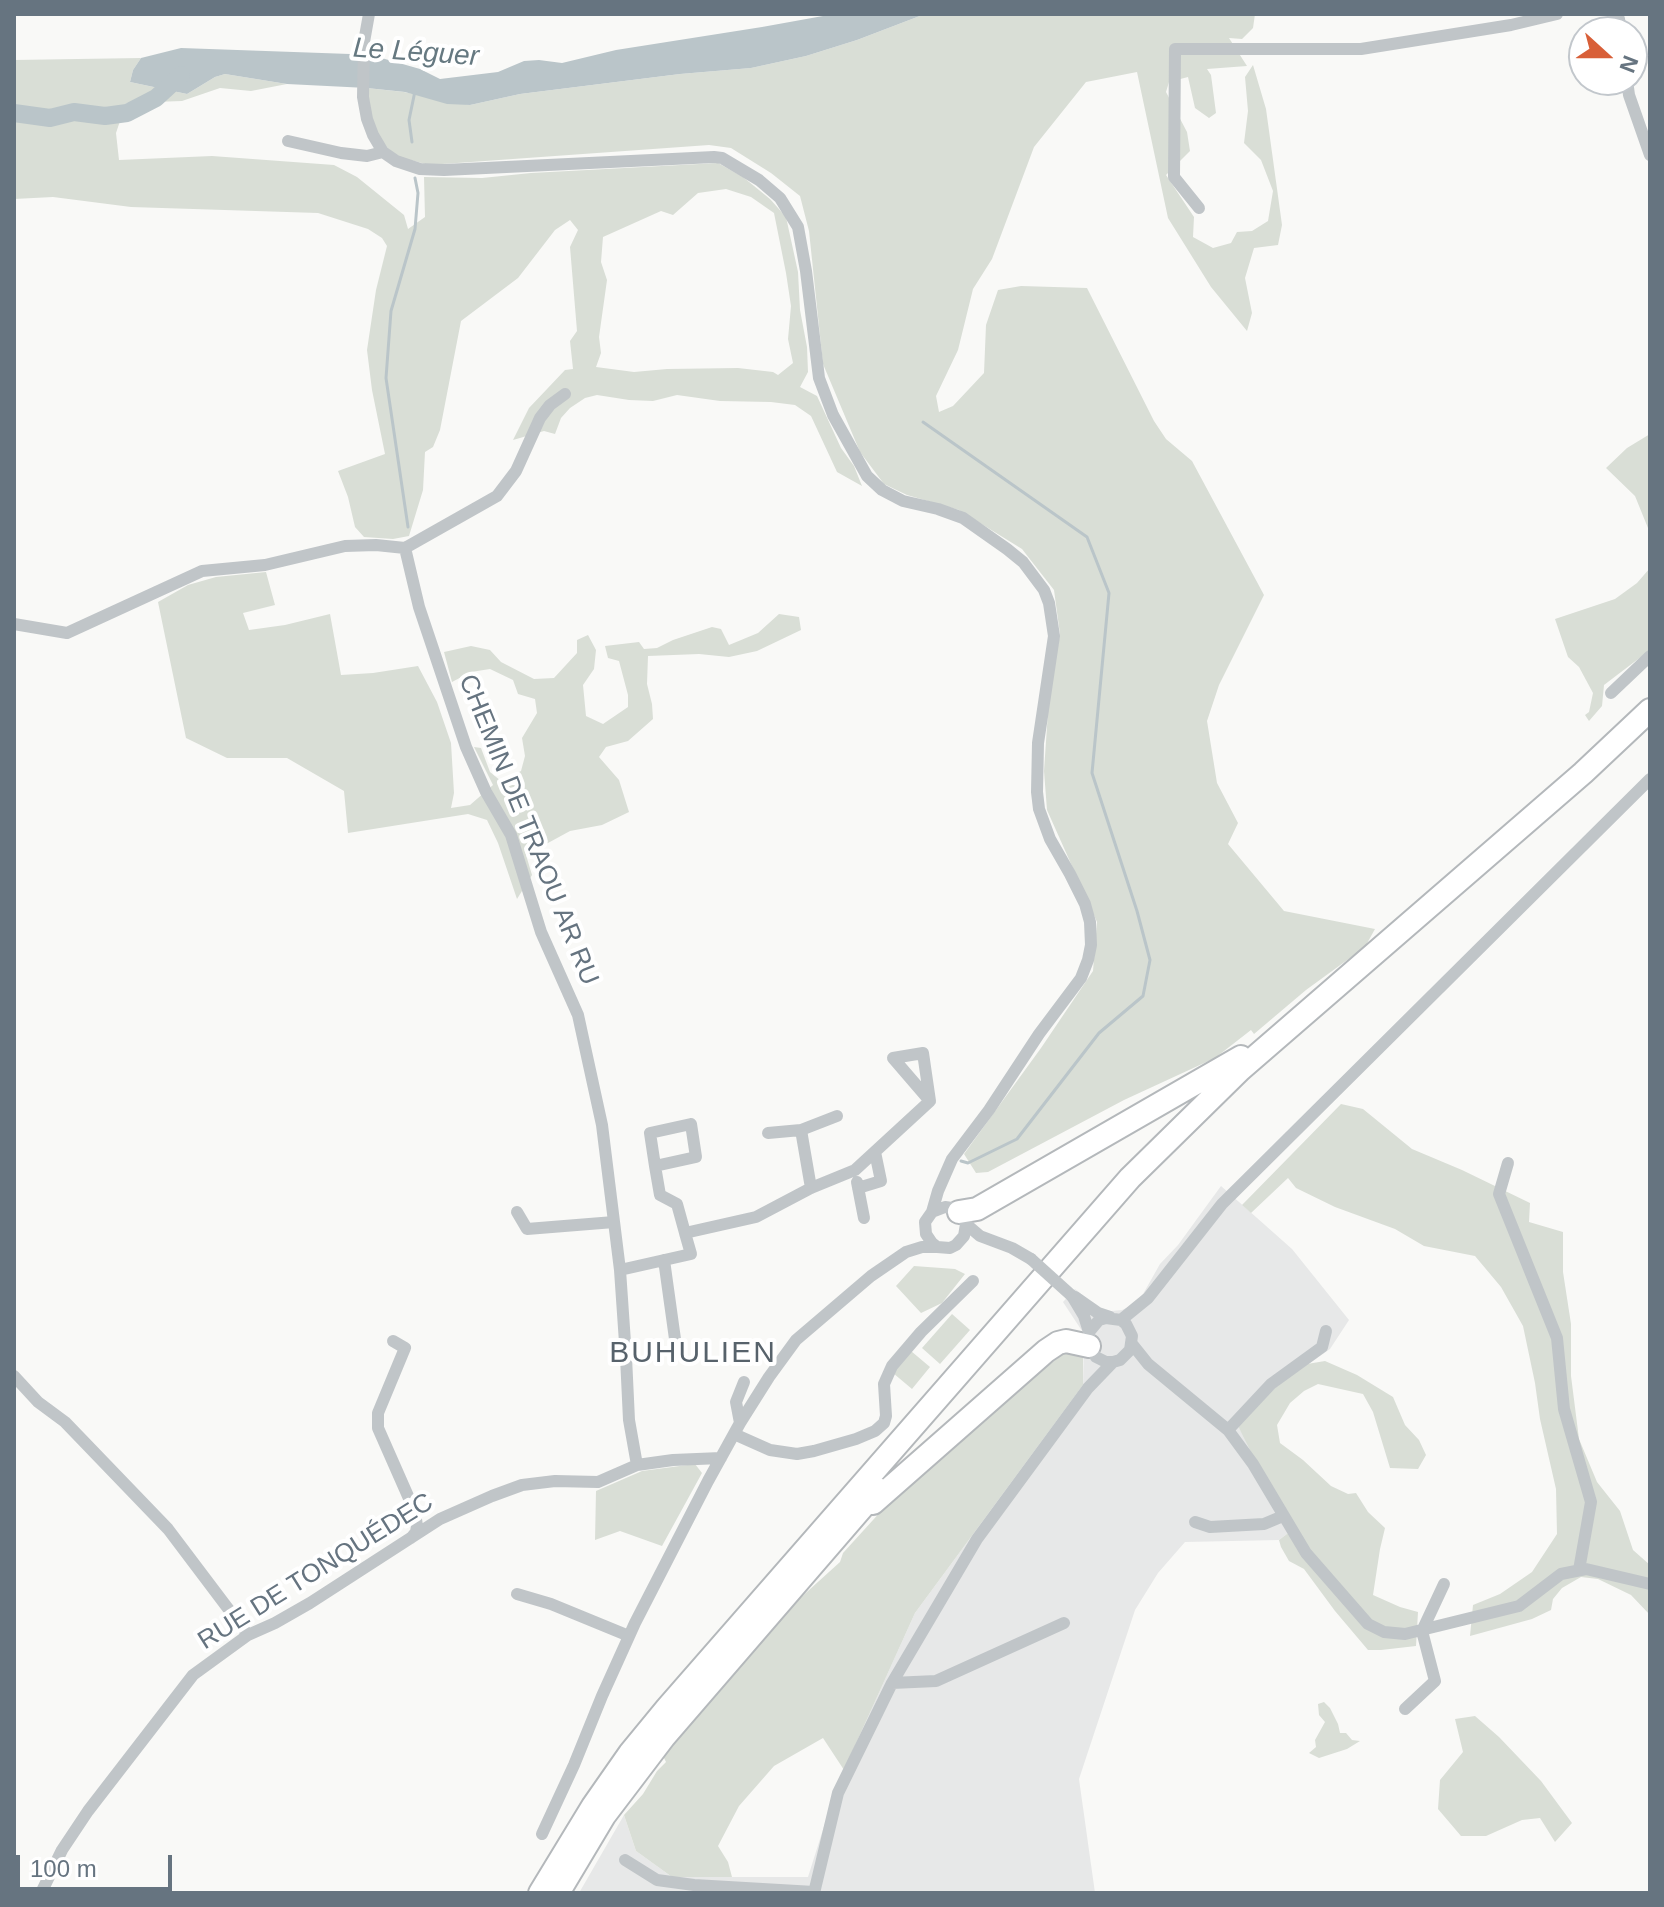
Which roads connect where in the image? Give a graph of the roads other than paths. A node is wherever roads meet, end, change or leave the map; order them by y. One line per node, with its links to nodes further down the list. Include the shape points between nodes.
1 (369, 14): 5 (street, via 363,97)
2 (1557, 14): 7 (street, via 1361,49 1175,49 1174,177)
3 (1629, 96): 6 (street)
4 (288, 141): 5 (street, via 367,156)
5 (383, 152): 25 (street, via 410,167 444,170 714,157 759,180 780,198 798,227 819,378 867,476 903,501 963,518 1015,555 1044,590 1054,636 1038,743 1039,809 1085,904 1091,945 1081,978 952,1159)
6 (1650, 155)
7 (1199, 208)
8 (565, 394): 9 (street, via 540,418 516,471 497,496)
9 (405, 548): 10 (street, via 345,546 265,565 202,571 67,633); 32 (street, CHEMIN DE TRAOU AR RU, via 466,747 511,835 541,932 578,1015 602,1125)
10 (14, 624)
11 (1650, 656): 12 (street)
12 (1611, 693)
13 (1650, 710): 16 (highway)
14 (1650, 730): 60 (highway, via 1193,1133)
15 (1650, 779): 42 (street, via 1222,1204)
16 (1277, 1037): 29 (highway); 76 (highway, via 1130,1178 667,1708 593,1806)
17 (930, 1101): 21 (street)
18 (837, 1116): 19 (street)
19 (801, 1130): 20 (street); 26 (street)
20 (768, 1133)
21 (875, 1152): 24 (street); 27 (street, via 881,1181)
22 (1508, 1163): 62 (street, via 1499,1194 1557,1338 1564,1409 1591,1502)
23 (655, 1166): 23 (street, via 696,1157 691,1124 650,1133); 33 (street, via 660,1195 677,1204)
24 (855, 1170): 26 (street); 27 (street)
25 (942, 1181): 29 (street, via 944,1198); 30 (street)
26 (811, 1188): 33 (street, via 756,1217)
27 (858, 1188): 31 (street)
28 (517, 1212): 32 (street, via 527,1229)
29 (959, 1215): 30 (street, via 938,1208); 34 (street); 35 (street, via 964,1236)
30 (929, 1217): 36 (street, via 926,1234); 37 (street)
31 (864, 1218)
32 (614, 1222): 39 (street, CHEMIN DE TRAOU AR RU)
33 (685, 1233): 38 (street, via 691,1254)
34 (988, 1240): 35 (street); 41 (street, bridge, via 1031,1259)
35 (956, 1245): 36 (street)
36 (937, 1247): 37 (street)
37 (906, 1252): 54 (street, via 796,1340)
38 (664, 1260): 39 (street); 45 (street)
39 (620, 1270): 57 (street, CHEMIN DE TRAOU AR RU, via 629,1420)
40 (973, 1281): 54 (street, via 892,1366 884,1384 886,1416 880,1427 797,1454 770,1450)
41 (1072, 1296): 43 (street); 48 (street)
42 (1148, 1298): 43 (street); 46 (street)
43 (1117, 1319): 46 (street, via 1130,1329); 48 (street, via 1099,1320)
44 (1326, 1331): 55 (street, via 1322,1347 1271,1384)
45 (675, 1339)
46 (1132, 1340): 49 (street, via 1130,1350); 50 (street)
47 (393, 1341): 61 (street, via 405,1348 378,1413 378,1428 415,1512 417,1526)
48 (1091, 1345): 49 (street, via 1106,1362); 53 (street); 60 (highway, via 1066,1341 1046,1351)
49 (1116, 1361): 50 (street); 53 (street)
50 (1148, 1364): 55 (street)
51 (14, 1376): 68 (street, via 168,1529)
52 (744, 1382): 54 (street, via 736,1402)
53 (1088, 1388): 70 (street, via 977,1539)
54 (737, 1428): 56 (street)
55 (1228, 1430): 58 (street)
56 (721, 1458): 57 (street, RUE DE TONQUÉDEC); 69 (street)
57 (637, 1465): 61 (street, RUE DE TONQUÉDEC, via 598,1482 522,1485 440,1519)
58 (1283, 1516): 59 (street, via 1264,1524 1210,1527); 67 (street, via 1306,1553 1368,1624 1384,1632)
59 (1195, 1522)
60 (845, 1528): 77 (highway, via 664,1737 604,1816)
61 (411, 1538): 68 (street, RUE DE TONQUÉDEC, via 310,1603)
62 (1579, 1570): 64 (street); 67 (street, via 1561,1574 1519,1606)
63 (1444, 1584): 67 (street)
64 (1650, 1584)
65 (517, 1594): 69 (street)
66 (1064, 1623): 70 (street, via 936,1681)
67 (1422, 1631): 71 (street, via 1435,1681)
68 (248, 1635): 75 (street, RUE DE TONQUÉDEC, via 193,1675 88,1811)
69 (629, 1636): 72 (street)
70 (892, 1683): 74 (street, via 838,1793)
71 (1405, 1709)
72 (542, 1834)
73 (625, 1860): 74 (street, via 657,1880)
74 (814, 1892)
75 (41, 1893)
76 (540, 1893)
77 (558, 1893)

